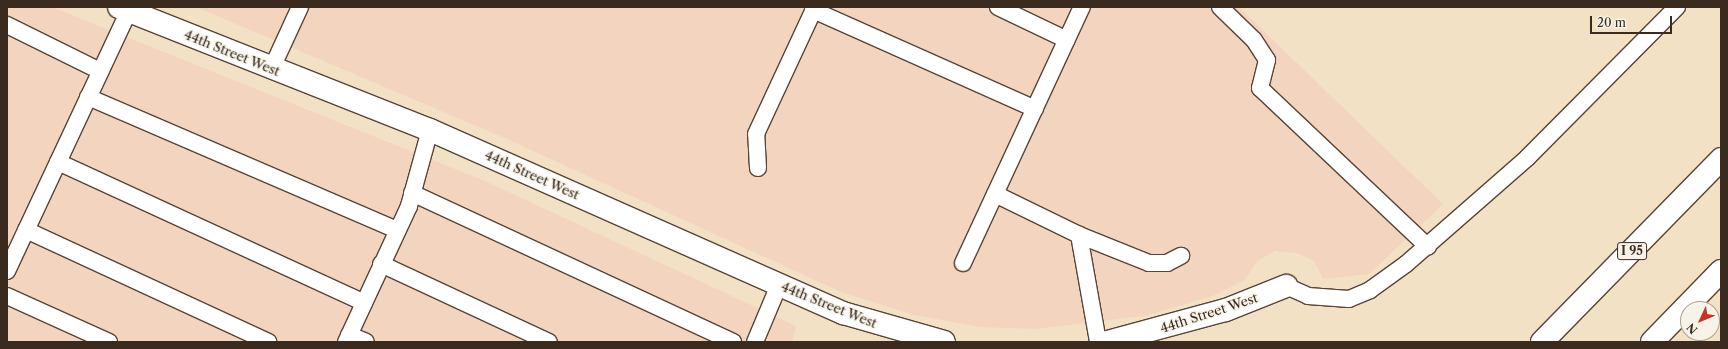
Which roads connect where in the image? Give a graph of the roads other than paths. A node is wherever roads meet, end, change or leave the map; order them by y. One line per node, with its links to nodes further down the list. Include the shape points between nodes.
1 (300, 7): 10 (lane)
2 (998, 7): 9 (lane)
3 (1082, 7): 9 (lane)
4 (1220, 7): 23 (lane, via 1254,40 1267,60 1260,88)
5 (1677, 7): 23 (lane, via 1527,158)
6 (124, 9): 10 (main road, 44th Street West); 11 (lane)
7 (814, 9): 13 (lane); 17 (lane, via 756,134)
8 (7, 25): 11 (lane)
9 (1067, 40): 13 (lane)
10 (271, 70): 14 (main road, 44th Street West)
11 (100, 71): 12 (lane)
12 (88, 97): 16 (lane); 21 (lane)
13 (1034, 109): 19 (lane)
14 (430, 130): 18 (lane); 30 (main road, 44th Street West)
15 (1721, 159): 46 (main road, I 95)
16 (58, 162): 20 (lane); 34 (lane)
17 (758, 168)
18 (412, 193): 21 (lane); 41 (lane)
19 (995, 194): 22 (lane); 25 (lane)
20 (26, 230): 27 (lane); 38 (lane)
21 (397, 230): 26 (lane)
22 (1079, 235): 24 (lane, via 1149,263 1167,263); 44 (lane)
23 (1428, 247): 31 (lane, via 1370,290 1349,299 1308,296)
24 (1181, 256)
25 (962, 263)
26 (382, 264): 34 (lane); 40 (lane)
27 (7, 271)
28 (1721, 271): 47 (main road)
29 (1721, 283): 33 (main road)
30 (779, 285): 42 (lane); 43 (main road, 44th Street West, via 843,313)
31 (1286, 286): 45 (main road, 44th Street West, via 1226,310)
32 (7, 296): 37 (lane)
33 (1700, 301)
34 (364, 303): 36 (lane)
35 (1680, 319): 47 (main road)
36 (348, 338): 39 (lane)
37 (109, 342)
38 (268, 342)
39 (366, 342)
40 (549, 342)
41 (733, 342)
42 (755, 342)
43 (944, 342)
44 (1098, 342)
45 (1107, 342)
46 (1542, 342)
47 (1652, 342)

